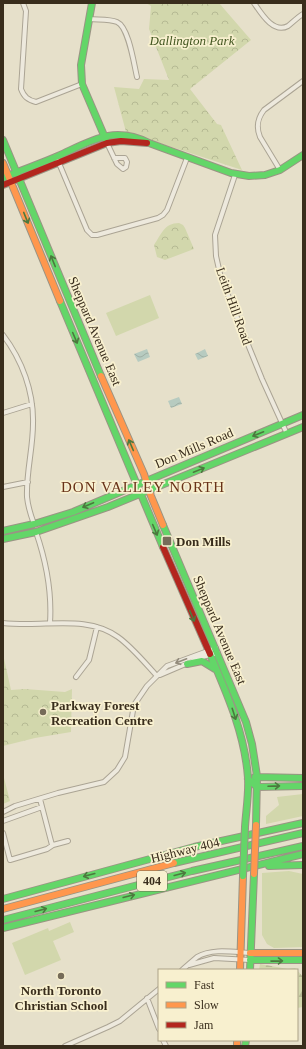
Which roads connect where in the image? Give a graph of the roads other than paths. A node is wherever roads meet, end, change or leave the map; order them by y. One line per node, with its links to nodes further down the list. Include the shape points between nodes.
1 (23, 3): 8 (street, via 26,10 21,88 24,96 36,102)
2 (92, 3): 5 (main road)
3 (254, 3): 4 (street, via 273,26 279,28 287,26)
4 (303, 14)
5 (89, 19): 6 (street, via 118,22 122,26 127,34); 8 (main road, via 81,66)
6 (137, 77)
7 (303, 81): 19 (street, via 267,108 258,121 260,137)
8 (82, 84): 9 (main road)
9 (104, 136): 11 (main road, via 128,135); 12 (main road); 14 (main road)
10 (3, 140): 20 (main road, Sheppard Avenue East)
11 (149, 143): 12 (main road, via 121,141); 16 (main road)
12 (105, 144): 15 (street); 18 (main road)
13 (303, 155): 19 (main road)
14 (56, 156): 18 (street); 20 (main road)
15 (114, 158)
16 (187, 158): 18 (street, via 163,216 97,235 92,235 87,230); 21 (main road)
17 (3, 163): 22 (main road, Sheppard Avenue East)
18 (58, 163): 23 (main road)
19 (280, 170): 21 (main road, via 256,176)
20 (16, 172): 22 (main road); 23 (main road, Sheppard Avenue East)
21 (235, 175): 31 (street, Leith Hill Road, via 215,235 216,256 221,278)
22 (7, 178): 23 (main road); 24 (main road); 36 (main road, Sheppard Avenue East, one-way to 36)
23 (19, 178): 34 (main road, Sheppard Avenue East, one-way to 23)
24 (3, 185)
25 (3, 335): 26 (street)
26 (8, 341): 27 (street); 28 (street, via 26,375)
27 (3, 344)
28 (32, 404): 29 (street); 35 (street, via 33,424)
29 (3, 412)
30 (303, 415): 31 (main road, Don Mills Road)
31 (282, 424): 33 (street, Leith Hill Road); 34 (main road, Don Mills Road, one-way to 34)
32 (303, 427): 33 (main road, Don Mills Road)
33 (287, 434): 38 (main road, Don Mills Road, one-way to 33)
34 (146, 481): 36 (main road, Don Mills Road); 38 (main road, Sheppard Avenue East)
35 (28, 482): 37 (street); 40 (street, via 29,508)
36 (136, 485): 39 (main road, Sheppard Avenue East); 40 (main road, Don Mills Road, one-way to 40, via 72,512)
37 (3, 487)
38 (150, 489): 39 (main road, Don Mills Road); 47 (main road, Sheppard Avenue East)
39 (140, 494): 42 (main road, Don Mills Road); 48 (main road, Sheppard Avenue East, one-way to 48)
40 (34, 524): 41 (main road, Don Mills Road)
41 (3, 531)
42 (36, 532): 43 (main road, Don Mills Road); 45 (street, via 46,569)
43 (3, 539)
44 (3, 623): 45 (street)
45 (50, 623): 46 (street, via 79,623)
46 (97, 627): 51 (street, via 119,637); 52 (street, via 89,660)
47 (217, 651): 48 (street); 53 (main road, Sheppard Avenue East, via 246,722)
48 (208, 653): 49 (street); 50 (main road, Sheppard Avenue East); 51 (street, one-way to 51, via 167,666)
49 (187, 664): 50 (main road, via 202,662); 51 (street)
50 (216, 669): 55 (main road, Sheppard Avenue East, one-way to 55, via 230,701 244,746)
51 (158, 676): 58 (street, via 147,686 134,705 125,757 118,770 104,782)
52 (76, 677)
53 (257, 776): 54 (main road); 55 (main road); 57 (main road, Sheppard Avenue East)
54 (303, 778)
55 (248, 779): 57 (main road); 83 (main road, Sheppard Avenue East, bridge)
56 (303, 786): 57 (main road, one-way to 56)
57 (257, 787): 81 (main road, Sheppard Avenue East, bridge)
58 (40, 799): 59 (street); 60 (street)
59 (42, 807): 62 (street); 67 (street)
60 (3, 812)
61 (303, 820): 69 (main road, via 234,834)
62 (3, 821)
63 (303, 823): 69 (main road)
64 (3, 833): 67 (street, via 10,860 48,849)
65 (303, 833): 76 (main road, Highway 404 / 404, via 183,861)
66 (68, 841): 67 (street)
67 (52, 845)
68 (303, 846): 77 (main road, Highway 404 / 404, one-way to 68, via 192,871)
69 (194, 847): 73 (main road, one-way to 73)
70 (303, 854): 72 (main road, 404)
71 (303, 865): 72 (main road)
72 (230, 871): 78 (main road, 404, one-way to 72)
73 (72, 879): 74 (main road); 75 (main road)
74 (3, 894)
75 (3, 898)
76 (3, 909)
77 (3, 920)
78 (37, 920): 79 (main road, 404); 80 (main road)
79 (3, 928)
80 (3, 931)
81 (250, 953): 82 (main road); 83 (street); 84 (main road, Sheppard Avenue East)
82 (303, 953)
83 (240, 956): 84 (street); 86 (street, via 214,958); 86 (street, via 230,951 208,953 197,957); 88 (main road, Sheppard Avenue East)
84 (250, 960): 85 (main road, one-way to 85); 89 (main road, Sheppard Avenue East)
85 (303, 960)
86 (187, 966): 87 (street)
87 (183, 969)
88 (240, 969)
89 (250, 969)
90 (158, 990): 91 (street)
91 (147, 998): 92 (street); 93 (street, via 120,1021)
92 (158, 1026)
93 (65, 1046)

